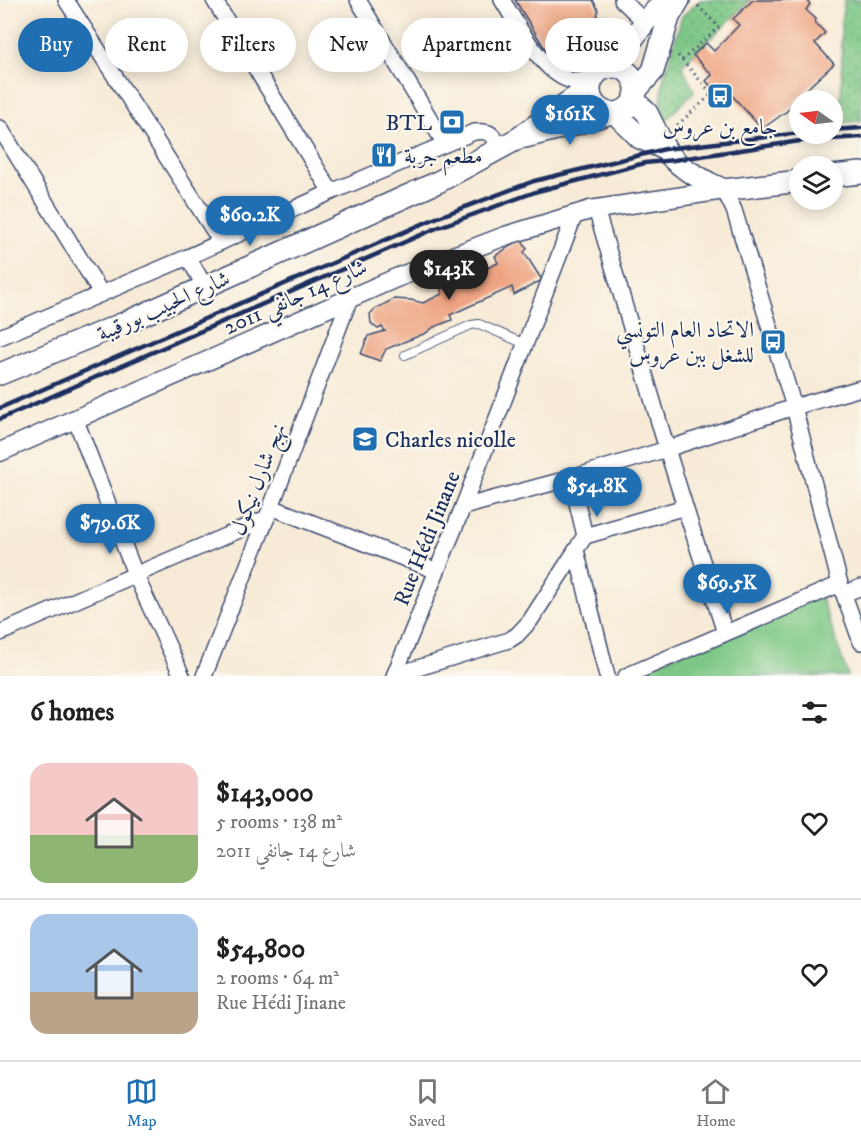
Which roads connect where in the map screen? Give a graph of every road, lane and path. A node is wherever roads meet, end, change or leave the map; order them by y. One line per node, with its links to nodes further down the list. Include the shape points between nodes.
1 (66, 0): 25 (street)
2 (214, 0): 22 (street)
3 (358, 0): 16 (street)
4 (502, 0): 11 (street, via 540,59 558,76 576,81)
5 (622, 0): 8 (street)
6 (666, 0): 8 (main road, شارع الحبيب بورقيبة)
7 (686, 1): 9 (main road, via 669,17); 10 (path, via 719,27)
8 (645, 22): 11 (main road, شارع الحبيب بورقيبة)
9 (663, 38): 10 (path); 12 (main road, via 653,71)
10 (682, 60): 17 (path, via 712,94)
11 (599, 75): 12 (main road, via 619,68 626,71); 13 (main road, via 590,90 593,103 604,112); 15 (main road, شارع الحبيب بورقيبة, via 576,98)
12 (635, 94): 13 (main road, via 627,109); 17 (main road)
13 (613, 113): 15 (main road, شارع الحبيب بورقيبة); 17 (main road, via 640,138)
14 (0, 129): 28 (street)
15 (511, 143): 16 (street, via 483,131); 27 (main road, شارع الحبيب بورقيبة, via 438,182)
16 (445, 144): 22 (street)
17 (662, 145): 21 (main road, via 688,171)
18 (861, 173): 19 (main road)
19 (843, 175)
20 (789, 182): 21 (main road)
21 (724, 190): 23 (street, شارع 14 جانفي 2011); 35 (street, via 734,210)
22 (331, 192): 25 (street)
23 (596, 209): 24 (street, شارع 14 جانفي 2011); 37 (street)
24 (575, 214): 29 (street, شارع 14 جانفي 2011, via 505,236); 31 (street, Rue Hédi Jinane)
25 (221, 242): 26 (street)
26 (188, 257): 27 (street); 28 (street)
27 (205, 287): 33 (main road, شارع الحبيب بورقيبة)
28 (101, 293): 30 (street)
29 (350, 298): 36 (street, شارع 14 جانفي 2011); 42 (street, نهج شارل نيكول)
30 (0, 337)
31 (525, 344): 32 (lane, via 479,324); 40 (street, Rue Hédi Jinane)
32 (405, 355)
33 (1, 371)
34 (861, 388): 35 (street)
35 (794, 407): 37 (street); 48 (street)
36 (75, 418): 38 (street, شارع 14 جانفي 2011); 46 (street)
37 (667, 449): 39 (street); 41 (street)
38 (0, 452)
39 (572, 478): 40 (street); 43 (street)
40 (463, 507): 45 (street, Rue Hédi Jinane)
41 (685, 507): 43 (street); 50 (street)
42 (269, 512): 45 (street); 46 (street); 53 (street, نهج شارل نيكول)
43 (585, 536): 44 (street)
44 (576, 550): 54 (street, via 517,635); 55 (street)
45 (437, 571): 54 (street, Rue Hédi Jinane)
46 (135, 574): 49 (street); 52 (street)
47 (861, 587): 48 (street)
48 (842, 589): 50 (street); 51 (street)
49 (0, 633)
50 (725, 633): 56 (street)
51 (861, 642)
52 (182, 676)
53 (204, 676)
54 (394, 676)
55 (607, 676)
56 (626, 676)

